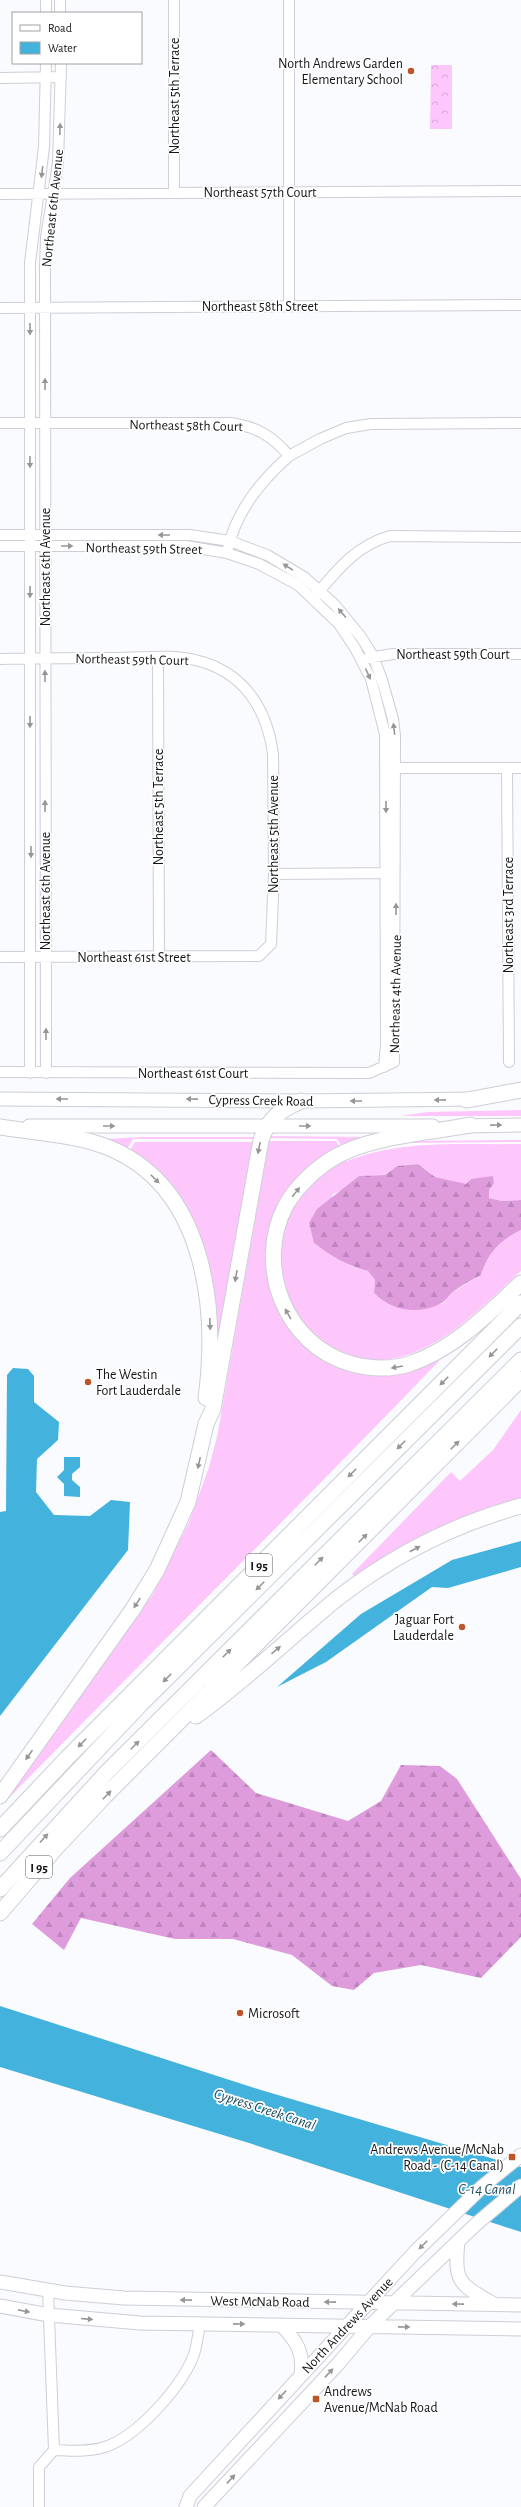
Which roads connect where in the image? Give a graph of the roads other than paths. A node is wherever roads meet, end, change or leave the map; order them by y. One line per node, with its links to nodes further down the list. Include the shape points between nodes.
1 (46, 0): 5 (street)
2 (60, 0): 6 (street)
3 (174, 0): 13 (street, Northeast 5th Terrace)
4 (289, 0): 14 (street)
5 (46, 12)
6 (60, 12)
7 (46, 64): 9 (street, Northeast 6th Avenue)
8 (61, 64): 10 (street, Northeast 6th Avenue)
9 (46, 77): 10 (street); 11 (street); 16 (street, Northeast 6th Avenue, one-way to 16, via 44,147)
10 (61, 77): 17 (street, Northeast 6th Avenue, one-way to 10, via 58,162)
11 (0, 78)
12 (521, 191): 14 (street, Northeast 57th Court)
13 (174, 192): 14 (street, Northeast 57th Court); 17 (street, Northeast 57th Court)
14 (289, 192): 19 (street)
15 (0, 194): 16 (street, Northeast 57th Court)
16 (39, 194): 17 (street, Northeast 57th Court); 21 (street, Northeast 6th Avenue, via 32,238)
17 (54, 194): 22 (street, Northeast 6th Avenue, via 46,238)
18 (521, 305): 19 (street, Northeast 58th Street)
19 (290, 306): 22 (street, Northeast 58th Street)
20 (0, 308): 21 (street, Northeast 58th Street)
21 (30, 308): 22 (street, Northeast 58th Street); 24 (street, Northeast 6th Avenue, one-way to 24)
22 (44, 308): 25 (street, Northeast 6th Avenue, one-way to 22)
23 (0, 423): 24 (street, Northeast 58th Court)
24 (30, 423): 25 (street, Northeast 58th Court); 29 (street, Northeast 6th Avenue, one-way to 29)
25 (45, 423): 27 (street, Northeast 58th Court, via 230,423 260,430); 30 (street, Northeast 6th Avenue)
26 (521, 423): 27 (street, via 371,424 346,428)
27 (289, 456): 32 (street, via 270,473 250,498)
28 (0, 535): 29 (street, Northeast 59th Street)
29 (29, 535): 30 (street, Northeast 59th Street); 34 (street, Northeast 6th Avenue)
30 (44, 535): 32 (street, Northeast 59th Street, one-way to 30, via 190,536); 35 (street, Northeast 6th Avenue)
31 (521, 537): 37 (street, via 384,538 360,548)
32 (230, 541): 36 (street); 37 (street, Northeast 59th Street, one-way to 32, via 286,565)
33 (0, 546): 34 (street, Northeast 59th Street)
34 (29, 546): 35 (street, Northeast 59th Street); 41 (street, Northeast 6th Avenue, one-way to 41)
35 (44, 546): 36 (street, Northeast 59th Street, one-way to 36, via 186,546); 42 (street, Northeast 6th Avenue)
36 (227, 552): 37 (street, Northeast 59th Street, via 279,574)
37 (316, 594): 39 (street, Northeast 4th Avenue, one-way to 37, via 348,619); 44 (street, Northeast 4th Avenue)
38 (521, 654): 39 (street, Northeast 59th Court)
39 (373, 656): 44 (street, Northeast 59th Court); 47 (street, Northeast 4th Avenue, one-way to 39, via 393,719)
40 (0, 658): 41 (street, Northeast 59th Court)
41 (30, 658): 42 (street, Northeast 59th Court); 55 (street, Northeast 6th Avenue, one-way to 55)
42 (45, 658): 43 (street, Northeast 59th Court); 56 (street, Northeast 6th Avenue, one-way to 42)
43 (158, 658): 45 (street, Northeast 59th Court, via 194,660 227,673 245,688); 53 (street, Northeast 5th Terrace)
44 (362, 660): 46 (street, Northeast 4th Avenue, one-way to 46, via 382,716)
45 (265, 717): 51 (street, Northeast 5th Avenue, via 274,754)
46 (386, 768): 47 (street); 50 (street, Northeast 4th Avenue, one-way to 50)
47 (396, 768): 48 (street); 50 (street, Northeast 4th Avenue)
48 (507, 768): 49 (street); 57 (street, Northeast 3rd Terrace)
49 (521, 768)
50 (391, 873): 51 (street); 58 (street, Northeast 4th Avenue)
51 (274, 874): 52 (street, Northeast 5th Avenue, via 273,935)
52 (266, 951): 53 (street, Northeast 61st Street, via 252,958)
53 (159, 956): 56 (street, Northeast 61st Street)
54 (0, 957): 55 (street, Northeast 61st Street)
55 (32, 957): 56 (street, Northeast 61st Street); 60 (street, Northeast 6th Avenue)
56 (45, 957): 61 (street, Northeast 6th Avenue, one-way to 56)
57 (509, 1062)
58 (384, 1067): 61 (street, Northeast 61st Court, via 369,1073)
59 (0, 1072): 60 (street, Northeast 61st Court)
60 (30, 1073): 61 (street, Northeast 61st Court)
61 (46, 1073)
62 (521, 1090): 65 (highway)
63 (521, 1098): 65 (main road, Cypress Creek Road)
64 (0, 1099): 66 (main road, Cypress Creek Road, one-way to 64)
65 (467, 1100): 66 (main road, Cypress Creek Road, one-way to 66)
66 (301, 1101): 69 (highway, via 276,1114)
67 (470, 1125): 68 (main road, Cypress Creek Road, one-way to 68); 69 (main road, Cypress Creek Road, one-way to 67); 71 (highway, one-way to 67, via 477,1323 432,1355 408,1365 386,1368 349,1363 315,1346 294,1323 276,1286 273,1253 277,1229 286,1205 314,1172 344,1152 369,1142)
68 (521, 1125)
69 (266, 1126): 70 (main road, Cypress Creek Road, one-way to 69); 76 (highway, one-way to 76, via 259,1150 213,1409)
70 (0, 1127): 76 (highway, one-way to 76, via 106,1147 145,1170 171,1198 194,1241 206,1288 210,1342 204,1408)
71 (521, 1284)
72 (521, 1304): 80 (highway, I 95, one-way to 80, via 67,1758)
73 (521, 1326): 81 (highway, one-way to 81, via 140,1705)
74 (521, 1360): 82 (highway, one-way to 74, via 107,1772)
75 (521, 1379): 78 (highway, I 95, one-way to 75)
76 (206, 1424): 79 (highway, one-way to 79, via 188,1502 157,1570 129,1614)
77 (521, 1506): 78 (highway, one-way to 77, via 229,1692 368,1576 447,1533)
78 (158, 1744): 83 (highway, I 95, one-way to 78, via 55,1849)
79 (0, 1796)
80 (0, 1829)
81 (0, 1853)
82 (0, 1889)
83 (0, 1913)
84 (520, 2156): 89 (main road, North Andrews Avenue, one-way to 89, via 450,2217)
85 (521, 2186): 86 (main road, North Andrews Avenue)
86 (458, 2241): 90 (main road, North Andrews Avenue); 91 (main road, via 456,2264 460,2280 469,2290)
87 (0, 2282): 88 (main road, West McNab Road)
88 (48, 2290): 89 (main road, West McNab Road, one-way to 88, via 138,2299); 94 (street)
89 (369, 2303): 90 (main road, West McNab Road); 97 (main road, North Andrews Avenue)
90 (395, 2303): 91 (main road, West McNab Road, one-way to 90); 98 (main road, North Andrews Avenue)
91 (497, 2305): 92 (main road, West McNab Road)
92 (521, 2305)
93 (0, 2306): 94 (main road, West McNab Road, one-way to 94)
94 (48, 2315): 95 (main road, West McNab Road, one-way to 95, via 122,2322); 101 (street)
95 (200, 2324): 96 (main road, West McNab Road, one-way to 96); 101 (street, via 194,2356 170,2398 121,2440 89,2450)
96 (280, 2325): 97 (main road, West McNab Road); 100 (main road, via 294,2338 299,2348 302,2359)
97 (347, 2326): 98 (main road, West McNab Road); 100 (main road, North Andrews Avenue)
98 (370, 2326): 99 (main road, West McNab Road, one-way to 99); 104 (main road, North Andrews Avenue, one-way to 98, via 338,2364)
99 (521, 2329)
100 (301, 2375): 103 (main road, North Andrews Avenue, one-way to 103, via 190,2496)
101 (54, 2450): 102 (street, via 39,2467)
102 (39, 2507)
103 (186, 2507)
104 (204, 2507)

